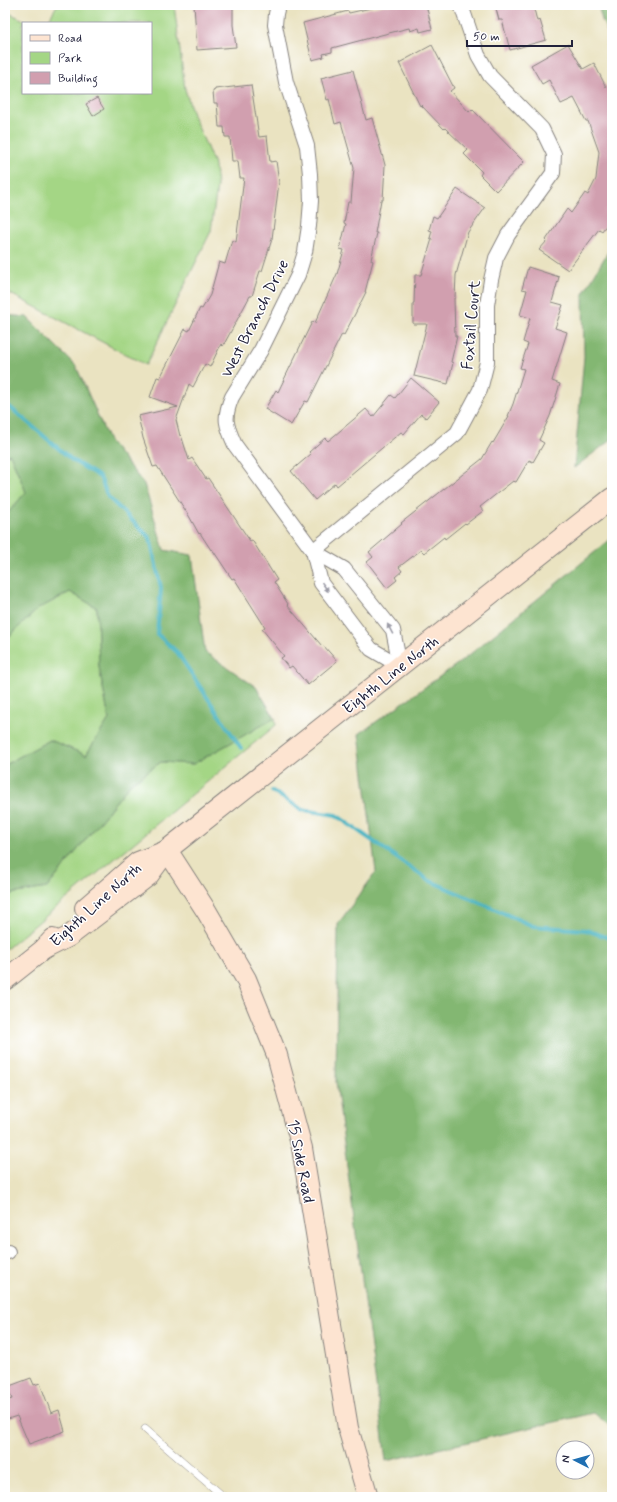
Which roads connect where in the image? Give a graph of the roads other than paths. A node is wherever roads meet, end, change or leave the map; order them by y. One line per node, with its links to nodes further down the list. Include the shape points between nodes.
1 (278, 5): 4 (street, West Branch Drive, via 275,25 285,77 307,146 311,201 309,226 298,276 261,350 232,397 226,421 234,445)
2 (461, 5): 4 (street, Foxtail Court, via 483,66 542,129 554,154 553,173 508,235 496,258 487,304 487,362 480,390 457,433)
3 (612, 498): 5 (street, Eighth Line North)
4 (313, 550): 5 (street, West Branch Drive, one-way to 5, via 321,583 371,649); 5 (street, West Branch Drive, one-way to 4, via 393,630 344,569)
5 (400, 666): 6 (street, Eighth Line North)
6 (167, 850): 7 (street, Eighth Line North, via 148,876 68,937 44,949); 10 (street, 15 Side Road, via 246,979 277,1055 302,1148 348,1428)
7 (5, 980)
8 (145, 1429): 9 (lane)
9 (224, 1497)
10 (368, 1497)

